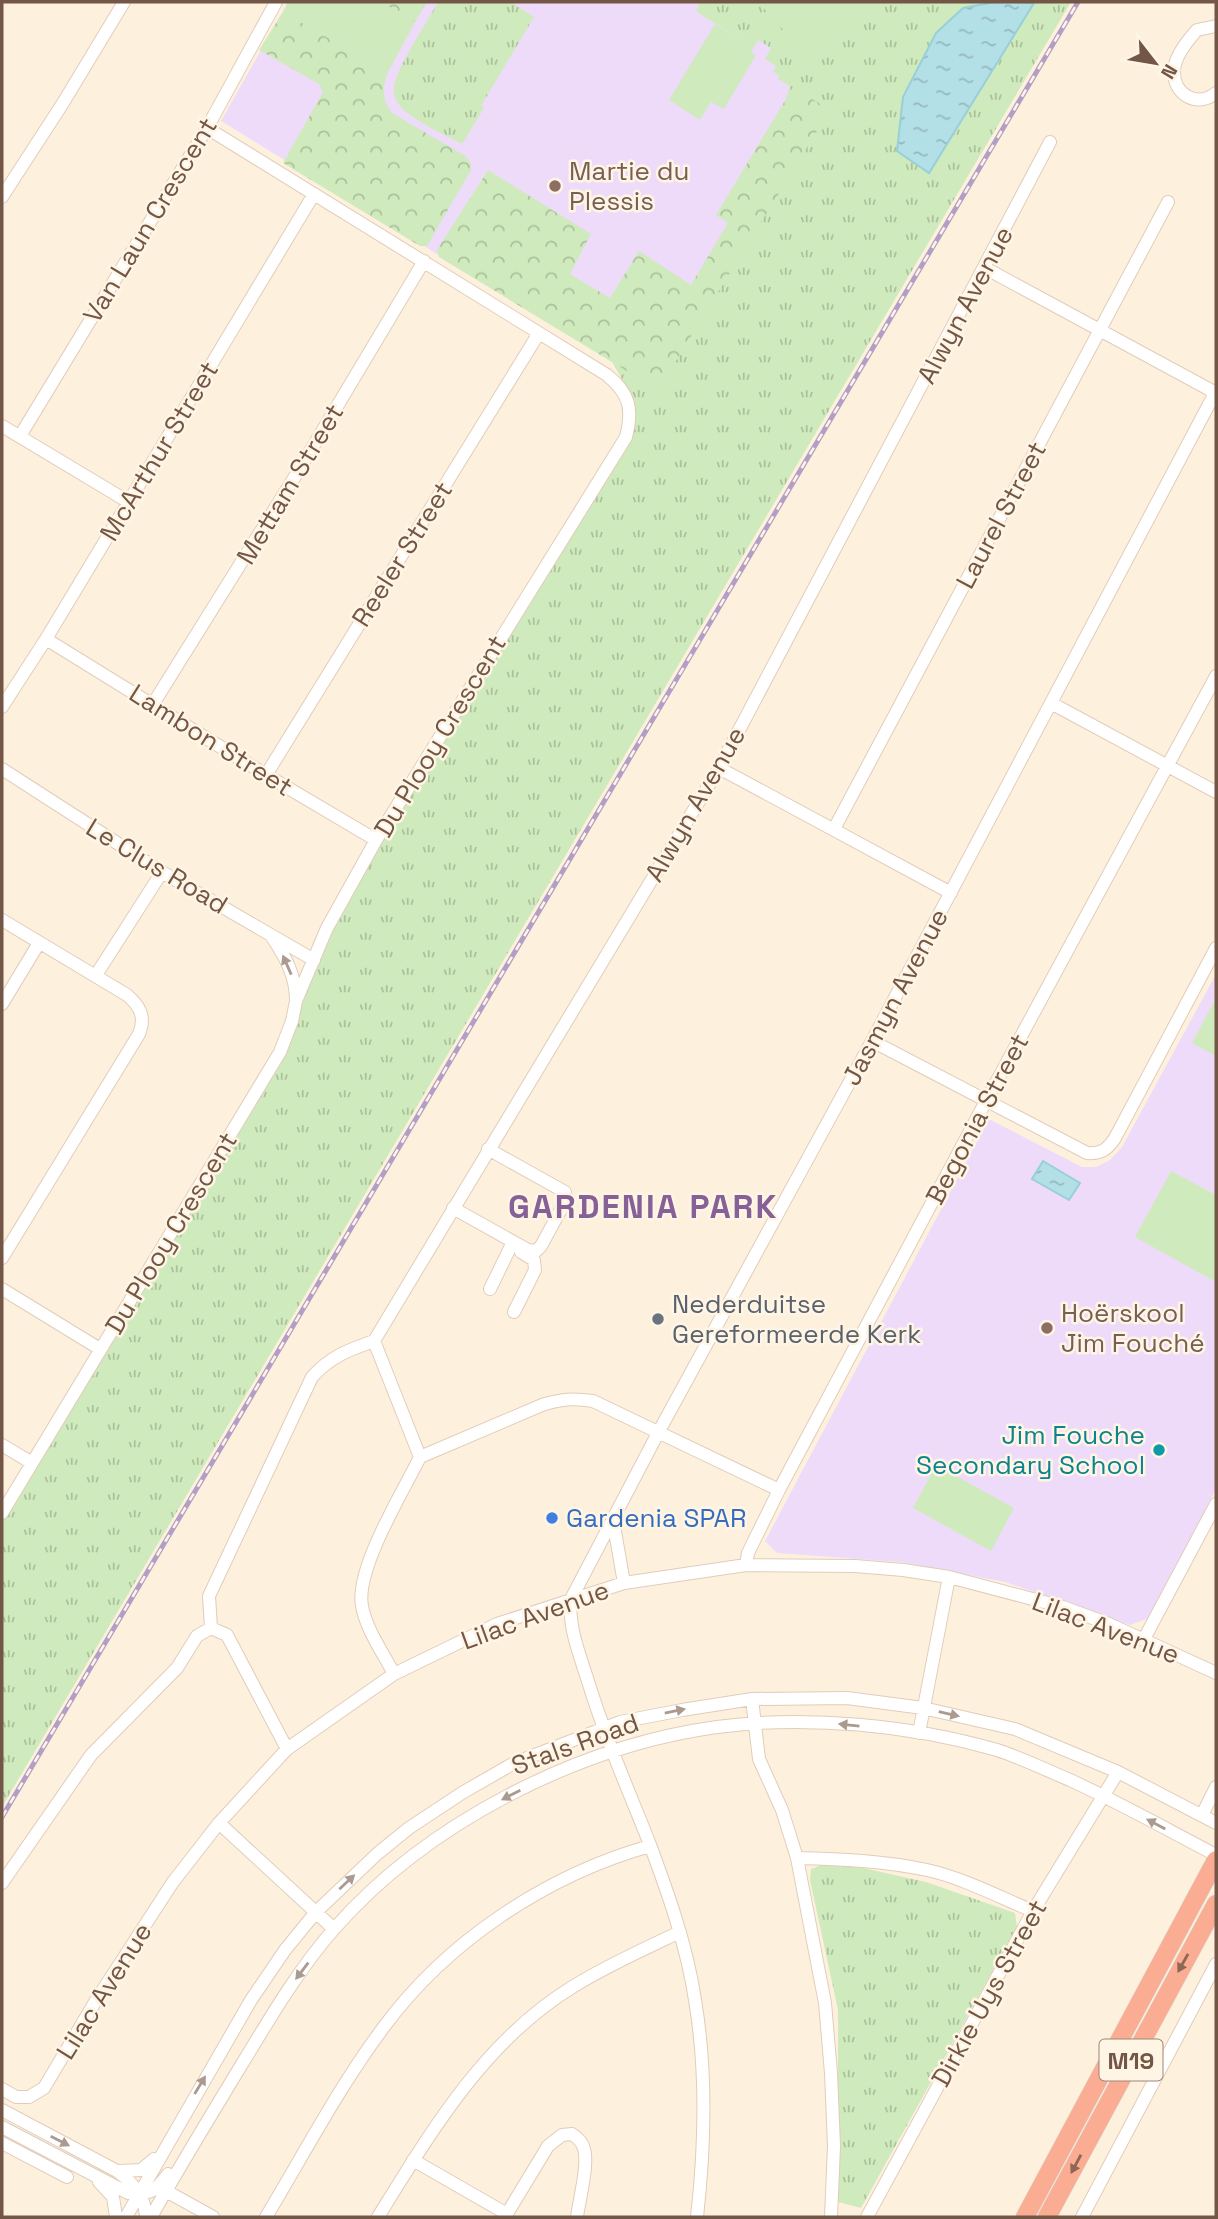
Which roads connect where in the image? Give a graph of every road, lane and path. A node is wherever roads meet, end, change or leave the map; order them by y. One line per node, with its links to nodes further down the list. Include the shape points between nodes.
1 (124, 2): 8 (street)
2 (276, 2): 5 (street, Van Laun Crescent)
3 (1216, 26): 4 (street, via 1197,30 1174,71 1179,89 1196,101)
4 (1216, 93)
5 (207, 128): 7 (street, Du Plooy Crescent); 16 (street, Van Laun Crescent)
6 (1050, 142): 11 (street, Alwyn Avenue)
7 (314, 194): 10 (street, Du Plooy Crescent); 17 (street, McArthur Street)
8 (2, 197)
9 (1168, 202): 12 (street, Laurel Street)
10 (424, 261): 13 (street, Du Plooy Crescent); 21 (street, Mettam Street)
11 (985, 268): 12 (street); 24 (street, Alwyn Avenue)
12 (1100, 330): 14 (street); 28 (street, Laurel Street)
13 (539, 333): 26 (street, Reeler Street); 29 (street, Du Plooy Crescent, via 619,385 631,411 626,437)
14 (1216, 392): 20 (street, Jasmyn Avenue)
15 (2, 426): 16 (street)
16 (20, 436): 17 (street)
17 (127, 501): 18 (street, McArthur Street)
18 (46, 639): 21 (street, Lambon Street); 22 (street, McArthur Street)
19 (1216, 676): 23 (street, Begonia Street)
20 (1051, 703): 23 (street); 31 (street, Jasmyn Avenue)
21 (153, 704): 26 (street, Lambon Street)
22 (2, 707)
23 (1168, 766): 27 (street); 41 (street, Begonia Street)
24 (719, 768): 28 (street); 42 (street, Alwyn Avenue)
25 (2, 769): 30 (street, Le Clus Road)
26 (266, 775): 29 (street, Lambon Street)
27 (1216, 792)
28 (834, 829): 31 (street)
29 (376, 840): 36 (street, Du Plooy Crescent)
30 (162, 872): 33 (street, Le Clus Road); 37 (street)
31 (951, 893): 40 (street, Jasmyn Avenue)
32 (2, 920): 34 (street)
33 (270, 933): 36 (street, Le Clus Road); 38 (street, one-way to 33, via 289,965)
34 (38, 943): 37 (street); 39 (street)
35 (1216, 948): 41 (street, via 1104,1151 1087,1153)
36 (314, 960): 38 (street, Du Plooy Crescent)
37 (96, 975): 45 (street, via 135,1002 142,1026)
38 (296, 1000): 50 (street, Du Plooy Crescent, via 280,1052)
39 (2, 1004)
40 (872, 1041): 41 (street); 51 (street, Jasmyn Avenue)
41 (986, 1101): 55 (street, Begonia Street)
42 (488, 1149): 43 (street, Alwyn Avenue); 43 (street, via 565,1192 566,1200 541,1246 528,1250)
43 (452, 1210): 44 (street); 49 (street, Alwyn Avenue)
44 (511, 1246): 47 (street); 48 (street, via 536,1264)
45 (2, 1258)
46 (2, 1289): 50 (street)
47 (490, 1289)
48 (514, 1312)
49 (374, 1342): 53 (street); 63 (street, via 343,1351 312,1377 209,1597)
50 (100, 1349): 54 (street, Du Plooy Crescent)
51 (658, 1433): 53 (street, via 593,1401 566,1399); 55 (street); 58 (street, Jasmyn Avenue)
52 (2, 1445): 54 (street)
53 (420, 1457): 66 (street, via 362,1584 362,1605)
54 (33, 1463): 57 (street, Du Plooy Crescent)
55 (779, 1490): 59 (street, Begonia Street)
56 (1216, 1504): 64 (street)
57 (2, 1513)
58 (612, 1520): 61 (street); 62 (street, Jasmyn Avenue)
59 (746, 1565): 60 (street, Lilac Avenue, via 855,1566); 61 (street, Lilac Avenue)
60 (948, 1577): 64 (street, Lilac Avenue, via 1063,1607); 68 (street)
61 (624, 1583): 62 (street, Lilac Avenue)
62 (570, 1601): 66 (street, Lilac Avenue, via 497,1624); 70 (street, via 570,1625)
63 (211, 1628): 72 (street, via 227,1635); 83 (street, via 197,1636 177,1668 91,1755)
64 (1144, 1639): 65 (street, Lilac Avenue)
65 (1216, 1673)
66 (394, 1674): 72 (street, Lilac Avenue)
67 (752, 1699): 68 (street, Stals Road, via 847,1698); 69 (street); 70 (street, Stals Road, one-way to 67)
68 (923, 1708): 71 (street); 74 (street, Stals Road, one-way to 74, via 1015,1729)
69 (756, 1725): 71 (street, Stals Road, one-way to 69, via 804,1722); 73 (street, Stals Road, via 718,1727); 81 (street, via 759,1759)
70 (602, 1729): 73 (street); 86 (street, Stals Road, one-way to 70, via 377,1854 462,1793 514,1763)
71 (919, 1733): 76 (street, Stals Road, via 998,1751)
72 (287, 1749): 78 (street, Lilac Avenue)
73 (612, 1751): 80 (street); 87 (street, Stals Road, one-way to 87, via 535,1783 459,1824 421,1850)
74 (1118, 1772): 76 (street, Dirkie Uys Street); 77 (street, Stals Road)
75 (1216, 1787): 77 (street)
76 (1104, 1796): 82 (street, Stals Road, one-way to 76); 85 (street, Dirkie Uys Street)
77 (1202, 1815): 79 (street, Stals Road)
78 (219, 1823): 86 (street); 92 (street, Lilac Avenue, via 173,1882 44,2088 16,2097)
79 (1216, 1823)
80 (650, 1846): 88 (street); 110 (street, via 551,1885 485,1928 440,1965 366,2051)
81 (797, 1858): 85 (street, via 860,1859 928,1870); 114 (street, via 825,2004 834,2146)
82 (1216, 1858): 90 (highway, M19)
83 (2, 1883)
84 (1216, 1904): 91 (highway, M19, one-way to 91)
85 (1033, 1911): 115 (street, Dirkie Uys Street)
86 (316, 1912): 87 (street); 99 (street, Stals Road, one-way to 86, via 251,2000)
87 (334, 1928): 96 (street, Stals Road, one-way to 96, via 290,1987)
88 (680, 1932): 100 (street, via 574,1986 528,2020 460,2090); 113 (street, via 701,2038 704,2150)
89 (1216, 1964): 118 (street)
90 (1139, 2005): 91 (highway); 93 (highway, M19)
91 (1156, 2014): 94 (highway, M19)
92 (2, 2089)
93 (1090, 2095): 94 (highway); 116 (highway, M19)
94 (1108, 2104): 117 (highway, M19, one-way to 117)
95 (2, 2110): 101 (street, one-way to 101)
96 (213, 2111): 103 (street, Stals Road); 104 (street, via 157,2189)
97 (2, 2127): 102 (street)
98 (2, 2143): 102 (street)
99 (166, 2144): 101 (street, via 141,2170); 104 (street, Stals Road)
100 (413, 2160): 105 (street); 111 (street)
101 (117, 2171): 104 (street)
102 (71, 2172): 104 (street); 106 (street, via 108,2190 116,2204)
103 (166, 2191): 108 (street, Stals Road); 109 (street)
104 (138, 2193): 107 (street, Stals Road); 108 (street)
105 (506, 2215): 112 (street, via 548,2146 572,2134 585,2148)
106 (116, 2217)
107 (126, 2217)
108 (149, 2217)
109 (213, 2217)
110 (266, 2217)
111 (378, 2217)
112 (576, 2217)
113 (697, 2217)
114 (831, 2217)
115 (867, 2217)
116 (1025, 2217)
117 (1047, 2217)
118 (1082, 2217)

